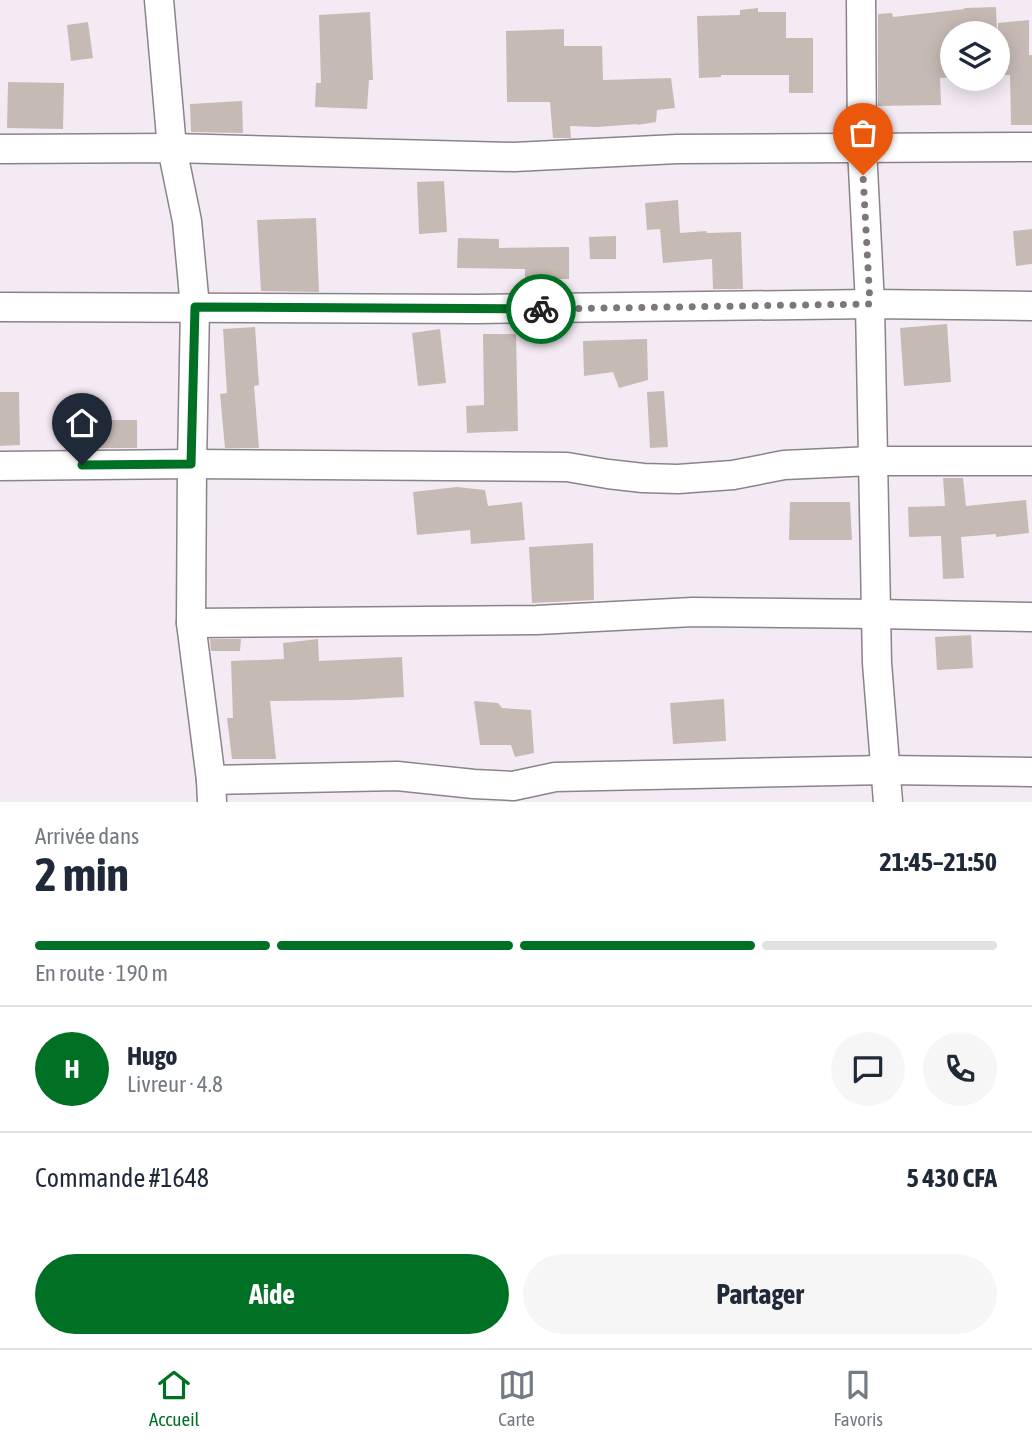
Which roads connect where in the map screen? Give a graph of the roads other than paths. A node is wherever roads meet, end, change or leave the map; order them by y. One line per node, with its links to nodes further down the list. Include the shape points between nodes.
1 (159, 0): 4 (street)
2 (861, 0): 6 (street)
3 (1032, 147): 6 (street)
4 (172, 148): 5 (street); 6 (street, via 514,157 677,149); 10 (street, via 187,221)
5 (0, 149)
6 (862, 149): 7 (street)
7 (870, 304): 8 (street); 10 (street); 11 (street)
8 (1032, 306)
9 (0, 307): 10 (street)
10 (195, 307): 13 (street)
11 (872, 461): 12 (street); 13 (street, via 784,465 678,479 567,467); 15 (street)
12 (1032, 461)
13 (191, 464): 14 (street); 17 (street)
14 (0, 466)
15 (876, 614): 16 (street); 17 (street, via 693,612 537,620); 18 (street)
16 (1032, 617)
17 (191, 623): 20 (street)
18 (885, 770): 19 (street); 20 (street, via 555,777 513,786 397,776); 21 (street)
19 (1032, 772)
20 (211, 791)
21 (888, 802)

